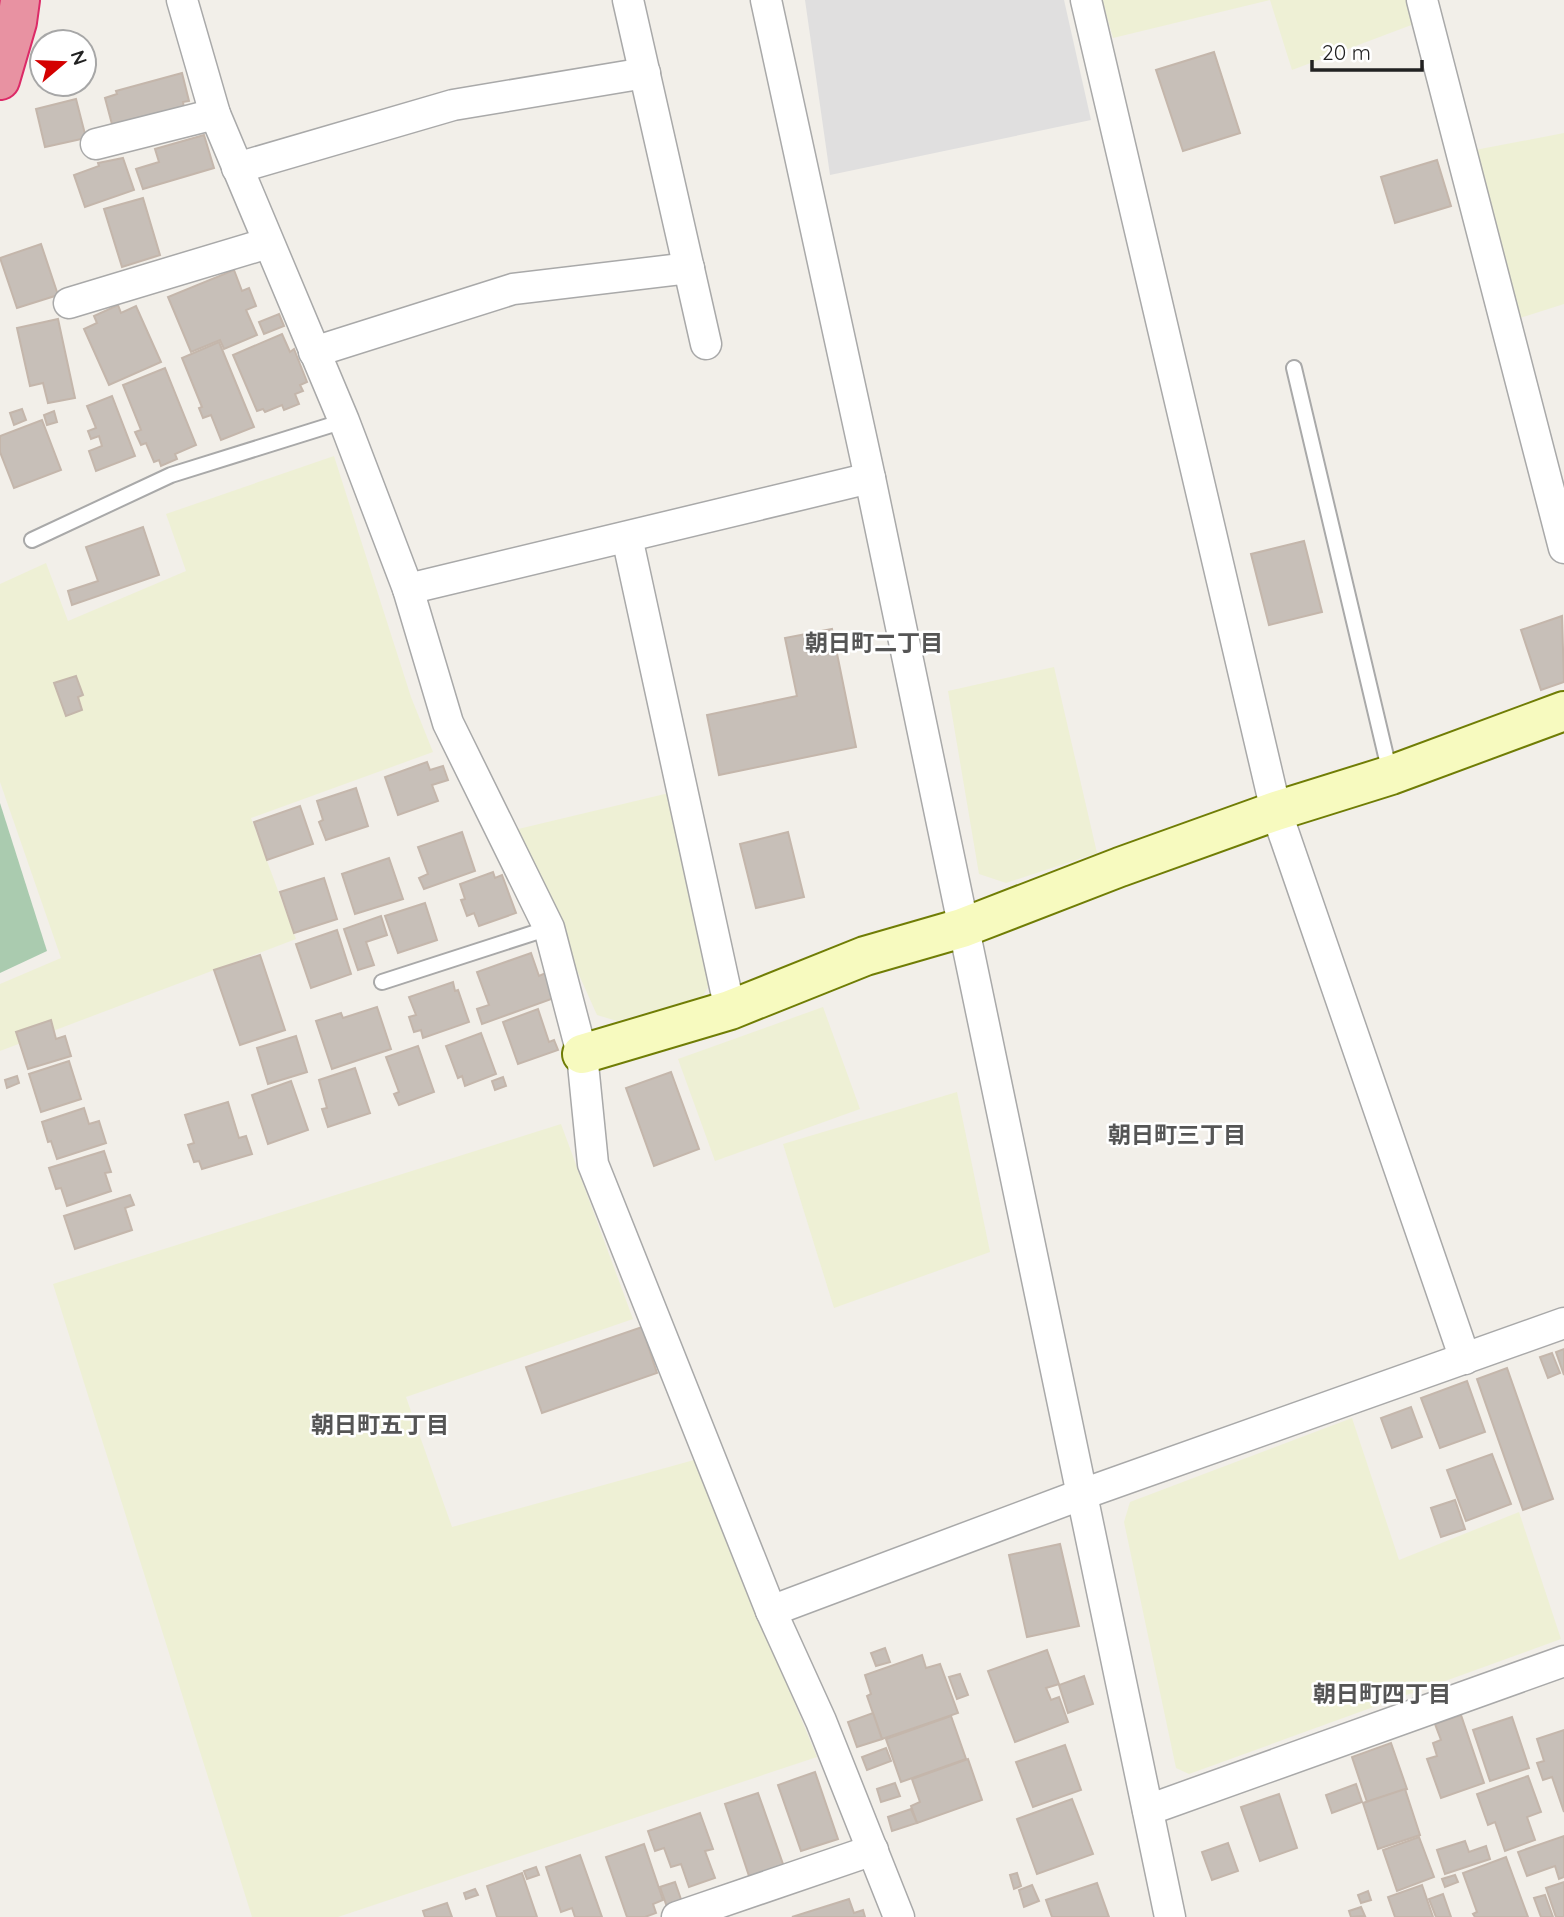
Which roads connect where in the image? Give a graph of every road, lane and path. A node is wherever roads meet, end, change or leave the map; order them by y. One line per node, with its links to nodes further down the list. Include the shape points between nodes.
1 (20, 0): 8 (highway)
2 (182, 0): 9 (street)
3 (628, 0): 7 (street)
4 (766, 0): 19 (street)
5 (1086, 0): 26 (street)
6 (1422, 0): 22 (street)
7 (645, 73): 11 (street, via 453,105); 13 (street)
8 (0, 80)
9 (215, 114): 10 (street); 11 (street)
10 (96, 145)
11 (237, 167): 12 (street)
12 (268, 243): 14 (street); 16 (street)
13 (689, 268): 15 (street); 16 (street, via 513,289)
14 (69, 303)
15 (706, 344)
16 (314, 352): 18 (street)
17 (1294, 368): 25 (lane)
18 (344, 421): 21 (lane, via 171,475); 23 (street)
19 (870, 478): 20 (street); 28 (street)
20 (627, 537): 23 (street); 30 (street)
21 (32, 540)
22 (1564, 548)
23 (408, 589): 27 (street, via 448,723)
24 (1564, 711): 25 (street)
25 (1391, 775): 26 (street)
26 (1276, 811): 28 (street); 33 (street)
27 (549, 928): 29 (lane); 31 (street)
28 (962, 928): 30 (street, via 865,956); 34 (street)
29 (382, 982)
30 (730, 1010): 31 (street)
31 (582, 1054): 35 (street, via 593,1164)
32 (1564, 1323): 33 (street)
33 (1465, 1359): 34 (street)
34 (1080, 1495): 35 (street); 37 (street)
35 (771, 1611): 38 (street)
36 (1564, 1661): 37 (street)
37 (1148, 1810): 41 (street)
38 (873, 1850): 39 (street); 40 (street)
39 (677, 1917)
40 (899, 1917)
41 (1170, 1917)

